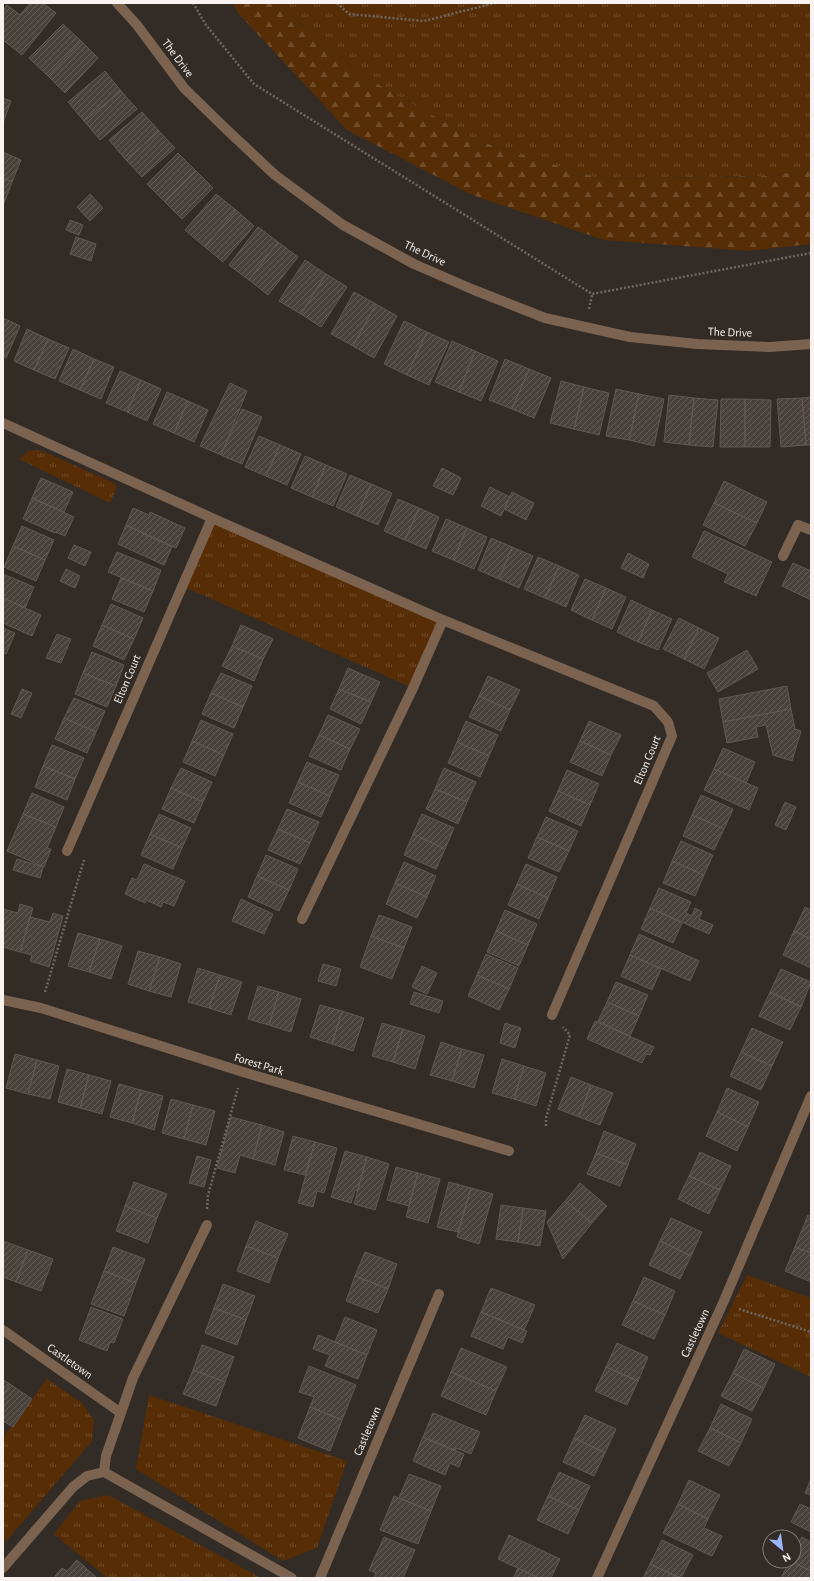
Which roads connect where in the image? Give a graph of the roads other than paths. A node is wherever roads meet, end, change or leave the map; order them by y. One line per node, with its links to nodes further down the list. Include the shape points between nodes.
1 (117, 3): 2 (street, The Drive, via 137,25 184,88 275,175 343,225 414,264 545,318 630,337 697,344 770,347)
2 (811, 344)
3 (3, 423): 4 (street, Elton Court)
4 (212, 518): 7 (street, Elton Court); 8 (street, Elton Court)
5 (811, 530): 6 (street, via 798,525)
6 (783, 556)
7 (443, 620): 9 (street); 11 (street, Elton Court, via 654,706 668,722 672,736)
8 (67, 851)
9 (302, 919)
10 (3, 1000): 13 (street, Forest Park, via 41,1008 242,1072)
11 (552, 1016)
12 (811, 1096): 22 (street, Castletown, via 723,1303)
13 (509, 1150)
14 (207, 1225): 17 (street, via 133,1378)
15 (439, 1294): 21 (street, Castletown)
16 (3, 1330): 17 (street, Castletown)
17 (121, 1413): 18 (street, via 106,1456)
18 (104, 1472): 19 (street, via 87,1476 73,1487); 20 (street)
19 (3, 1568)
20 (292, 1578)
21 (320, 1578)
22 (597, 1578)

